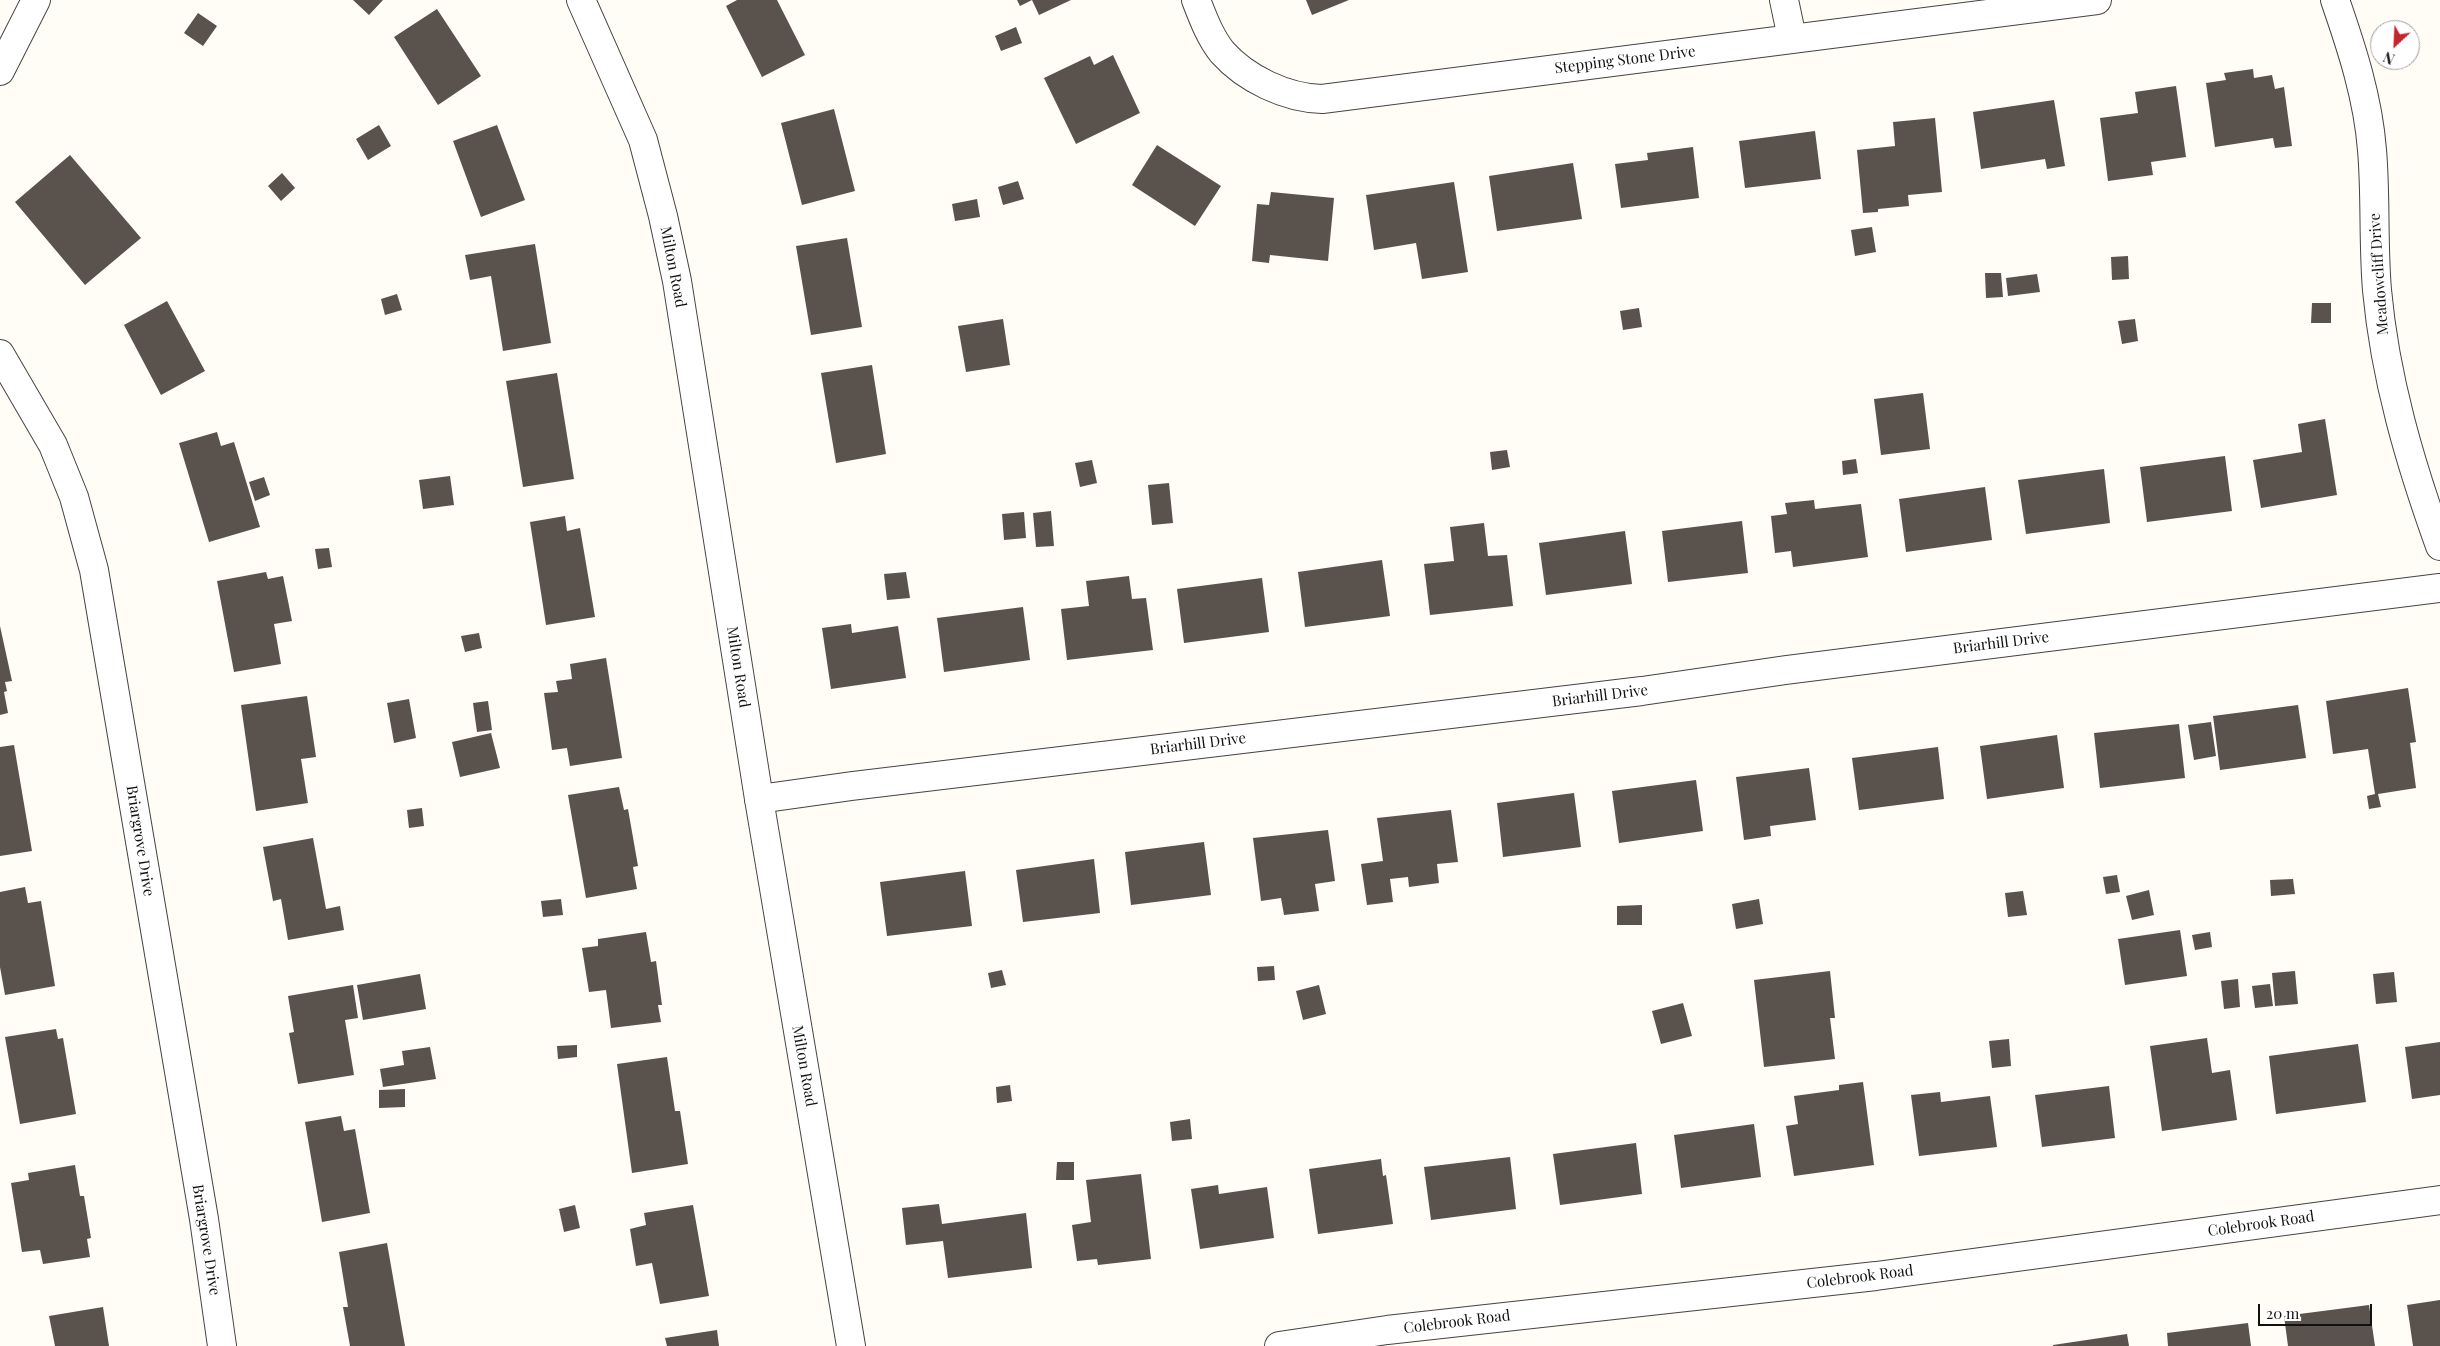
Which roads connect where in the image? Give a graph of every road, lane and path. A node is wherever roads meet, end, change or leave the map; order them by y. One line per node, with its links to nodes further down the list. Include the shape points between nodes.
1 (36, 0): 8 (street)
2 (581, 0): 12 (street, Milton Road, via 643,140 663,216 679,291)
3 (1196, 0): 7 (street, Stepping Stone Drive, via 1207,27 1223,52 1251,76 1285,93 1322,99)
4 (1784, 0): 7 (street)
5 (2097, 0): 7 (street, Stepping Stone Drive)
6 (2336, 0): 10 (street, Meadowcliff Drive, via 2360,77 2372,149 2377,290 2387,362 2414,472)
7 (1792, 38)
8 (0, 71)
9 (0, 354): 14 (street, Briargrove Drive, via 53,445 74,497 94,570 204,1219)
10 (2440, 546)
11 (2440, 588): 12 (street, Briarhill Drive, via 1632,692)
12 (759, 799): 15 (street, Milton Road)
13 (2440, 1200): 16 (street, Colebrook Road, via 1876,1276 1387,1330)
14 (222, 1346)
15 (851, 1346)
16 (1279, 1346)

